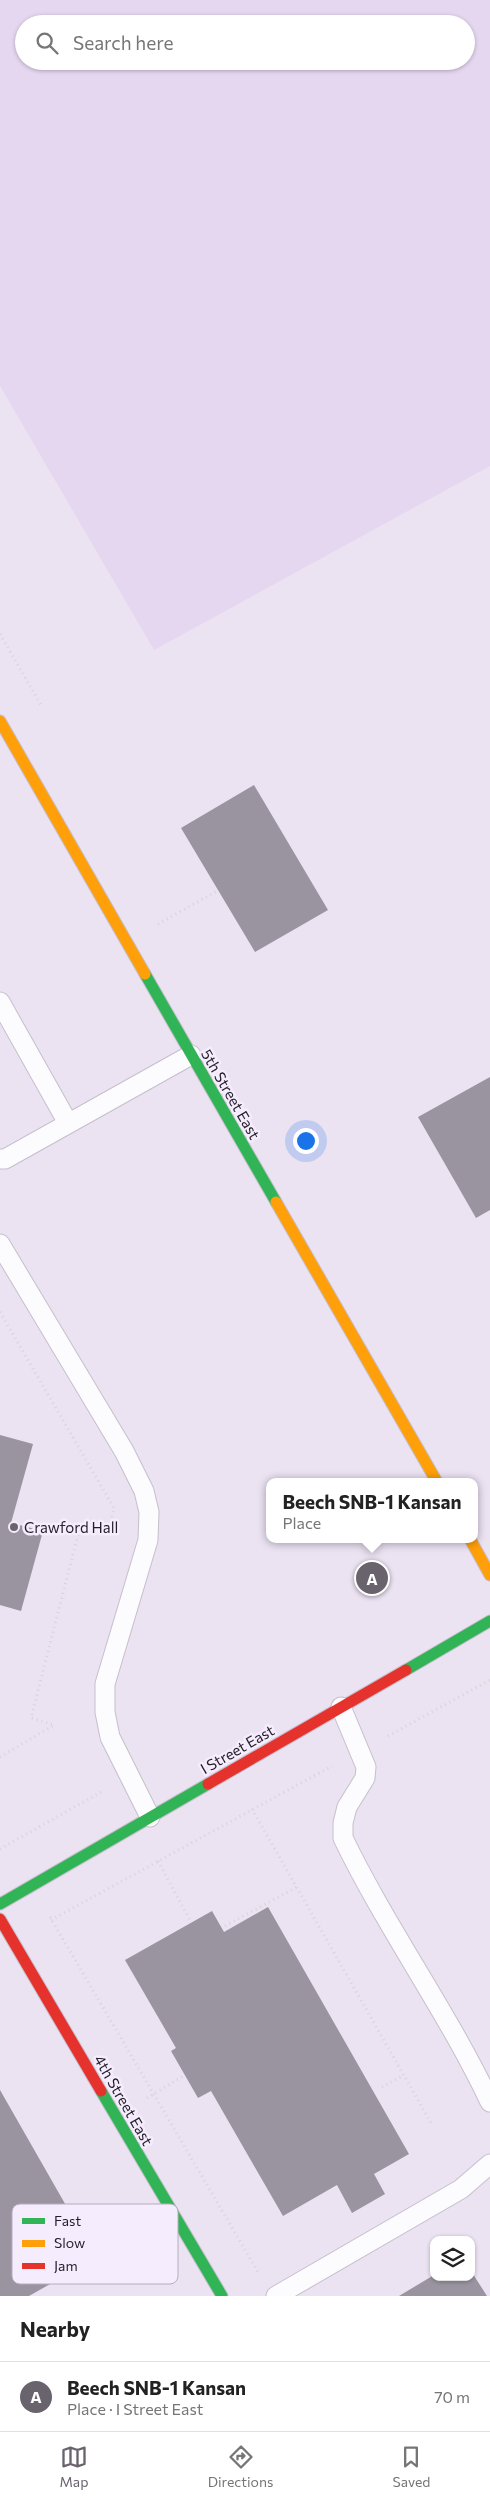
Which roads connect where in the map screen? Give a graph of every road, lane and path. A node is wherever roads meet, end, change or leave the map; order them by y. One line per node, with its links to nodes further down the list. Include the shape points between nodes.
1 (0, 634): 2 (path)
2 (41, 705)
3 (0, 721): 5 (street, 5th Street East)
4 (218, 890): 5 (path)
5 (126, 942): 7 (street, 5th Street East)
6 (0, 1002): 8 (lane)
7 (191, 1055): 8 (lane); 12 (street, 5th Street East)
8 (68, 1123): 9 (lane)
9 (0, 1159)
10 (0, 1244): 22 (lane, via 124,1451 144,1491 149,1512 148,1540 105,1684 105,1712 110,1737)
11 (0, 1312): 14 (path, via 114,1508)
12 (434, 1478)
13 (80, 1527): 21 (path, via 31,1718 54,1725)
14 (108, 1534)
15 (472, 1543): 16 (street)
16 (490, 1575)
17 (490, 1621): 19 (street, I Street East)
18 (490, 1680): 20 (path)
19 (341, 1707): 20 (lane); 24 (street, I Street East)
20 (361, 1750): 23 (path); 38 (lane, via 366,1767 365,1778 347,1807 343,1838)
21 (0, 1757)
22 (130, 1776): 24 (lane); 25 (path)
23 (252, 1809): 26 (path); 28 (path)
24 (150, 1817): 27 (street, I Street East)
25 (0, 1850)
26 (158, 1861): 31 (path); 32 (path)
27 (31, 1886): 29 (street, I Street East); 31 (path)
28 (297, 1887): 33 (path); 35 (path)
29 (0, 1904)
30 (0, 1919): 39 (street, 4th Street East)
31 (51, 1920): 37 (path)
32 (191, 1922)
33 (225, 1926)
34 (185, 2075): 37 (path)
35 (404, 2075): 36 (path); 40 (path)
36 (382, 2086)
37 (154, 2094): 39 (path); 44 (path)
38 (490, 2102)
39 (116, 2116): 42 (street, 4th Street East)
40 (431, 2122)
41 (490, 2164): 46 (lane, via 462,2189)
42 (168, 2204)
43 (178, 2221): 45 (street, 4th Street East)
44 (262, 2279)
45 (222, 2296)
46 (276, 2296)

